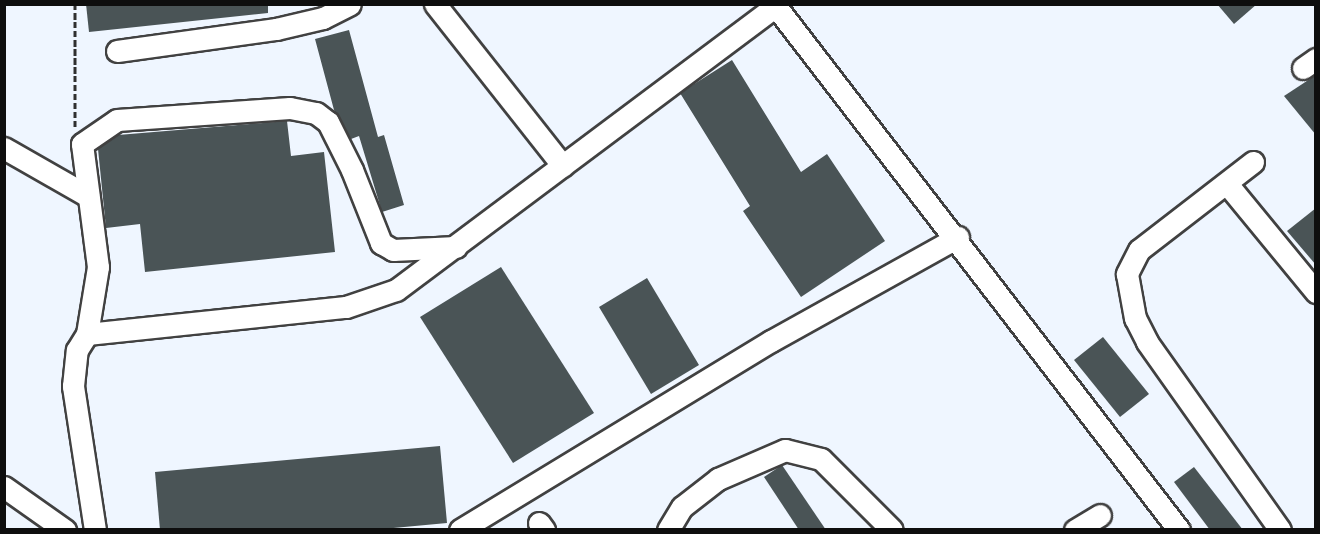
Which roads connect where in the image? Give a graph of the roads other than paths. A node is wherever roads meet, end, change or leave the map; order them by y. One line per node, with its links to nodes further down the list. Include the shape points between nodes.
1 (350, 4): 4 (street, via 323,18 276,29)
2 (435, 4): 7 (street)
3 (775, 5): 7 (street); 10 (street)
4 (117, 51)
5 (4, 148): 9 (street)
6 (1253, 162): 8 (street)
7 (563, 166): 11 (street)
8 (1228, 184): 12 (street); 23 (street, via 1139,250 1127,274 1129,294 1147,342)
9 (88, 196): 11 (street, via 82,144 103,125 117,120 304,109 328,122 381,243 393,250); 13 (street, via 98,267)
10 (958, 237): 18 (street, via 771,341); 22 (street)
11 (456, 247): 13 (street, via 371,302)
12 (1316, 292)
13 (87, 333): 17 (street, via 77,350 73,386)
14 (4, 487): 16 (street)
15 (1100, 514): 21 (street)
16 (65, 530)
17 (95, 530)
18 (460, 530)
19 (668, 530): 20 (street, via 682,507 718,478 785,450 821,459)
20 (892, 530)
21 (1075, 530)
22 (1179, 530)
23 (1280, 530)

